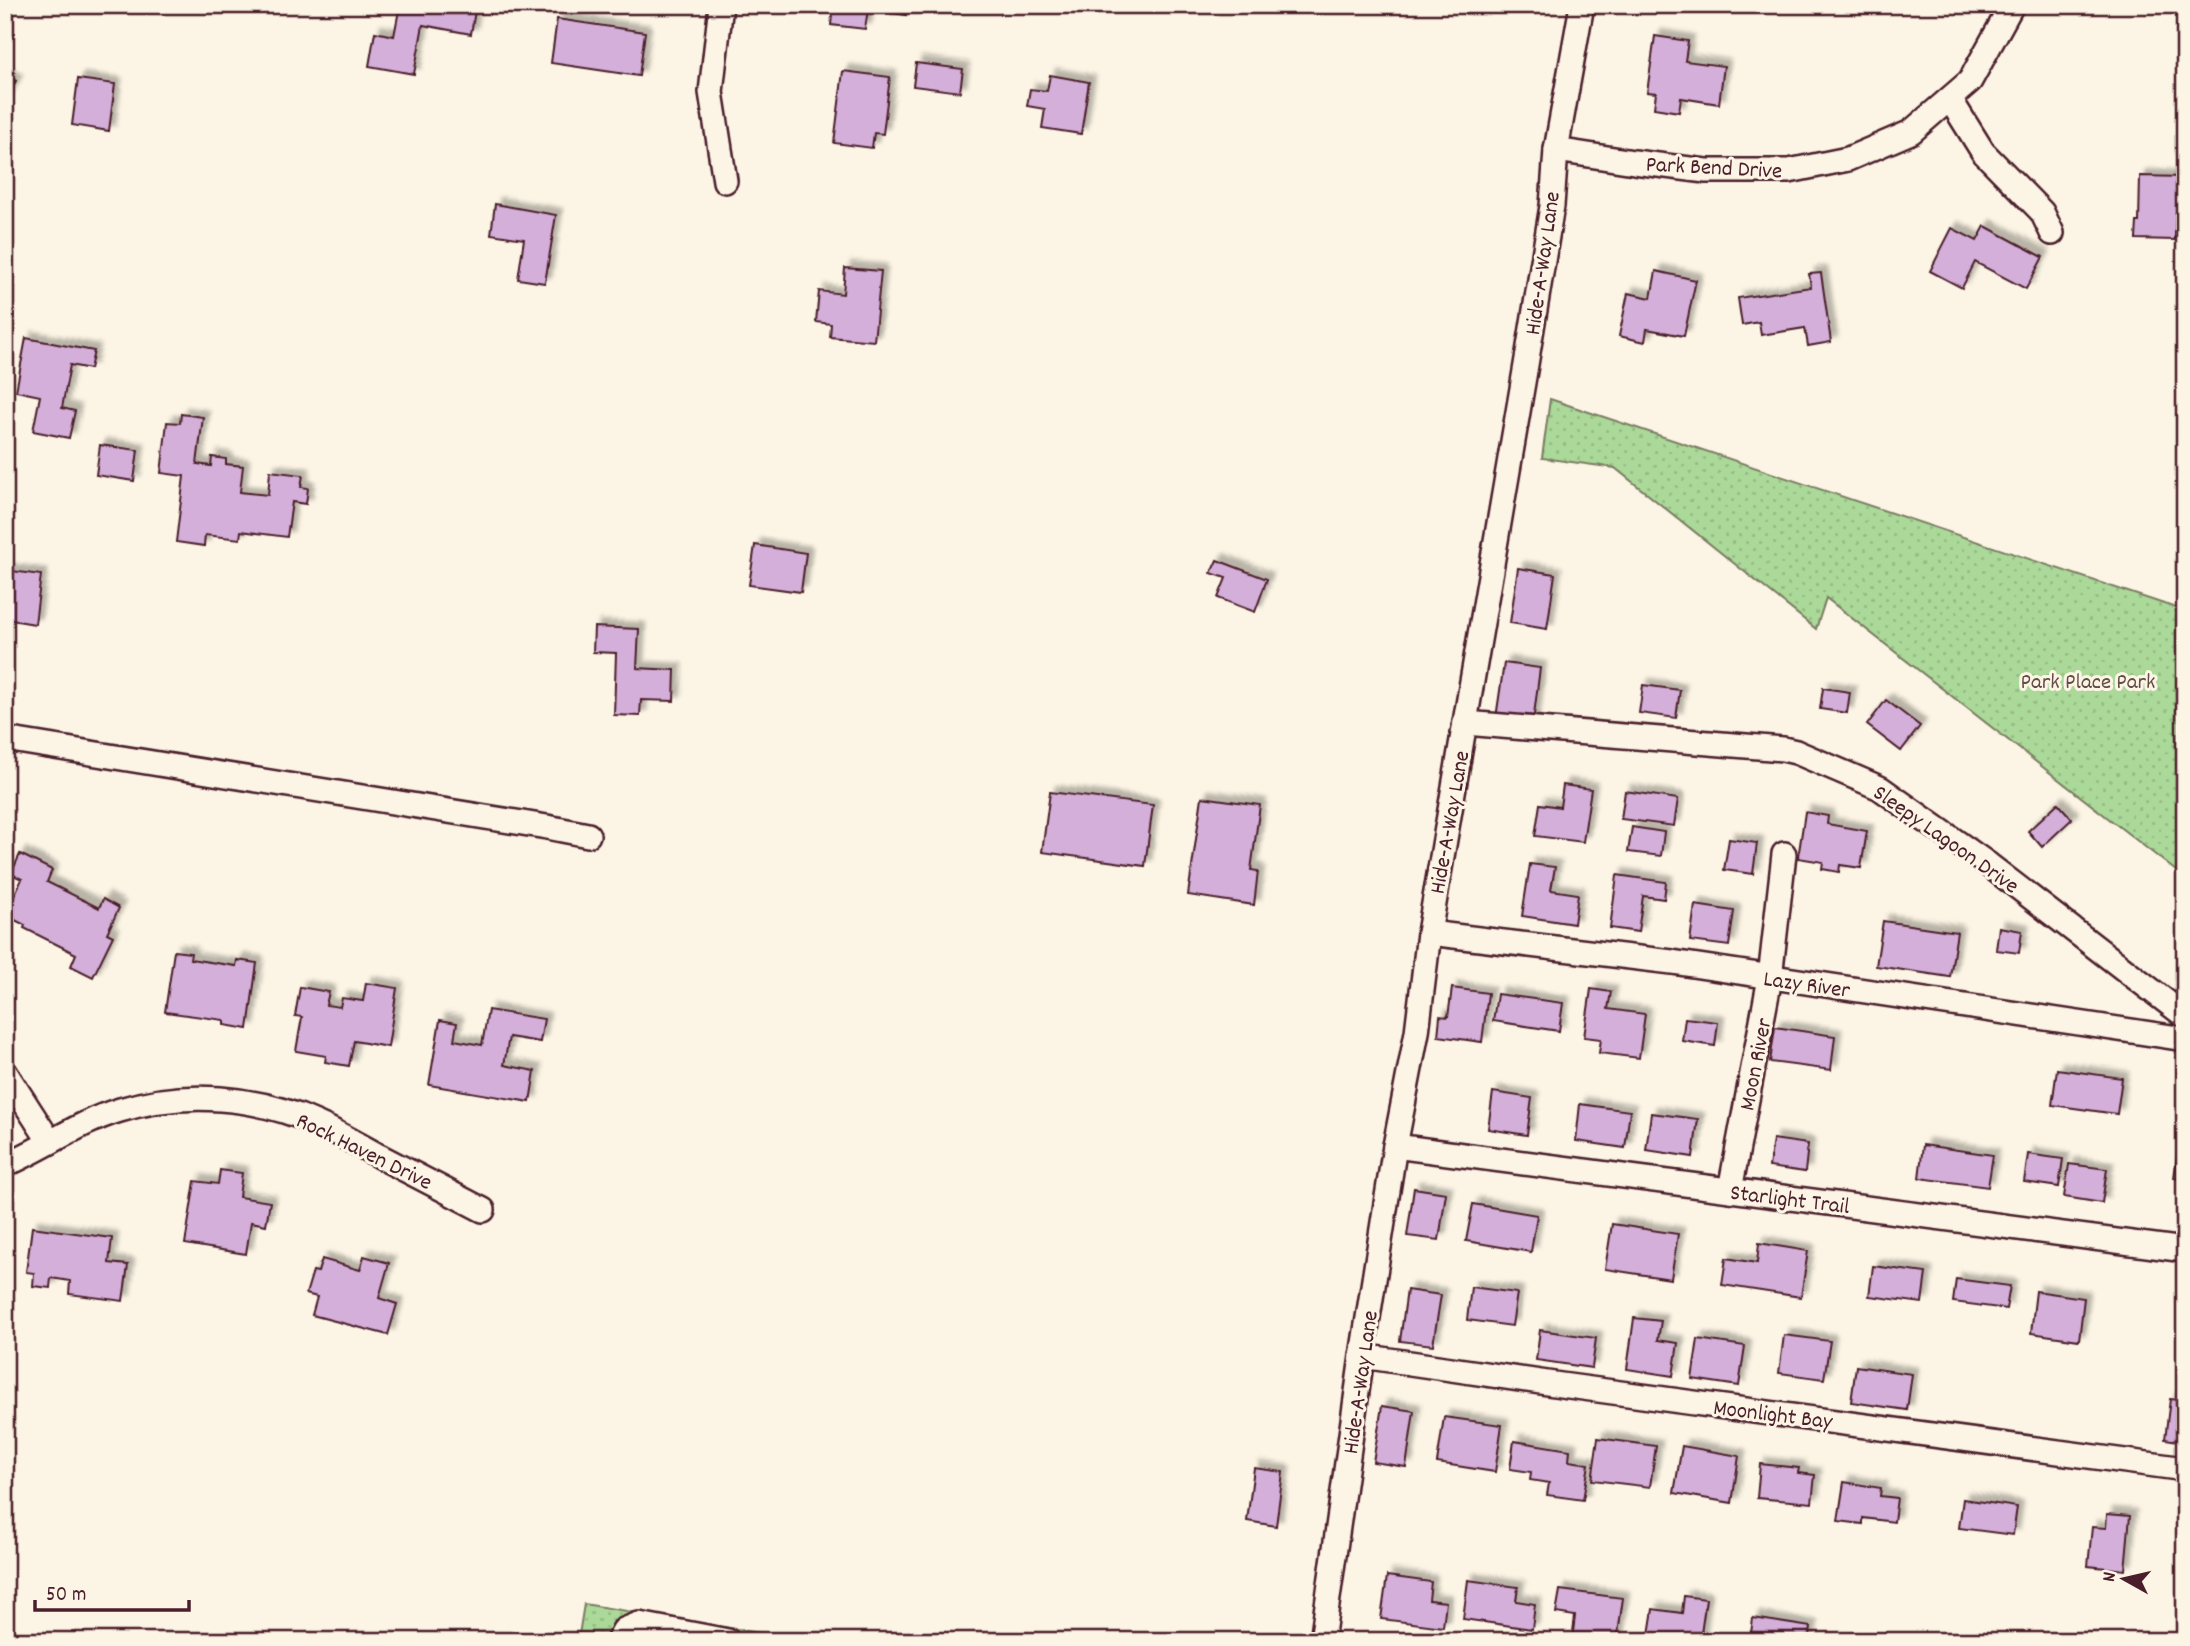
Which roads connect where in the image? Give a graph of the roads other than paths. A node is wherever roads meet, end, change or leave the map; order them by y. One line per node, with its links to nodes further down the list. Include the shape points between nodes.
1 (721, 5): 6 (street, via 711,93)
2 (1582, 5): 5 (street, Hide-A-Way Lane)
3 (2012, 5): 4 (street, Park Bend Drive, via 1970,81)
4 (1950, 99): 5 (street, Park Bend Drive, via 1911,132 1848,159 1789,171 1706,170); 7 (street, via 1983,152 2042,212)
5 (1556, 150): 8 (street, Hide-A-Way Lane, via 1552,206)
6 (725, 181)
7 (2052, 233)
8 (1465, 723): 12 (street, Hide-A-Way Lane); 14 (street, Sleepy Lagoon Drive, via 1796,752 1880,788 1989,865)
9 (5, 738): 10 (street)
10 (588, 835)
11 (1784, 854): 13 (street, Moon River)
12 (1429, 933): 13 (street, Lazy River); 18 (street, Hide-A-Way Lane, via 1417,1032)
13 (1770, 978): 15 (street, Lazy River); 20 (street, Moon River)
14 (2185, 1016)
15 (2185, 1039)
16 (5, 1072): 17 (street)
17 (50, 1142): 19 (street, Rock Haven Drive); 21 (street, Rock Haven Drive, via 95,1118 147,1103 187,1098 238,1100 318,1124)
18 (1395, 1146): 20 (street, Starlight Trail); 23 (street, Hide-A-Way Lane)
19 (5, 1165)
20 (1730, 1190): 22 (street, Starlight Trail)
21 (483, 1210)
22 (2185, 1250)
23 (1362, 1356): 24 (street, Moonlight Bay); 27 (street, Hide-A-Way Lane)
24 (2185, 1469)
25 (618, 1641): 26 (street, via 624,1630 639,1624)
26 (727, 1641)
27 (1322, 1641)

